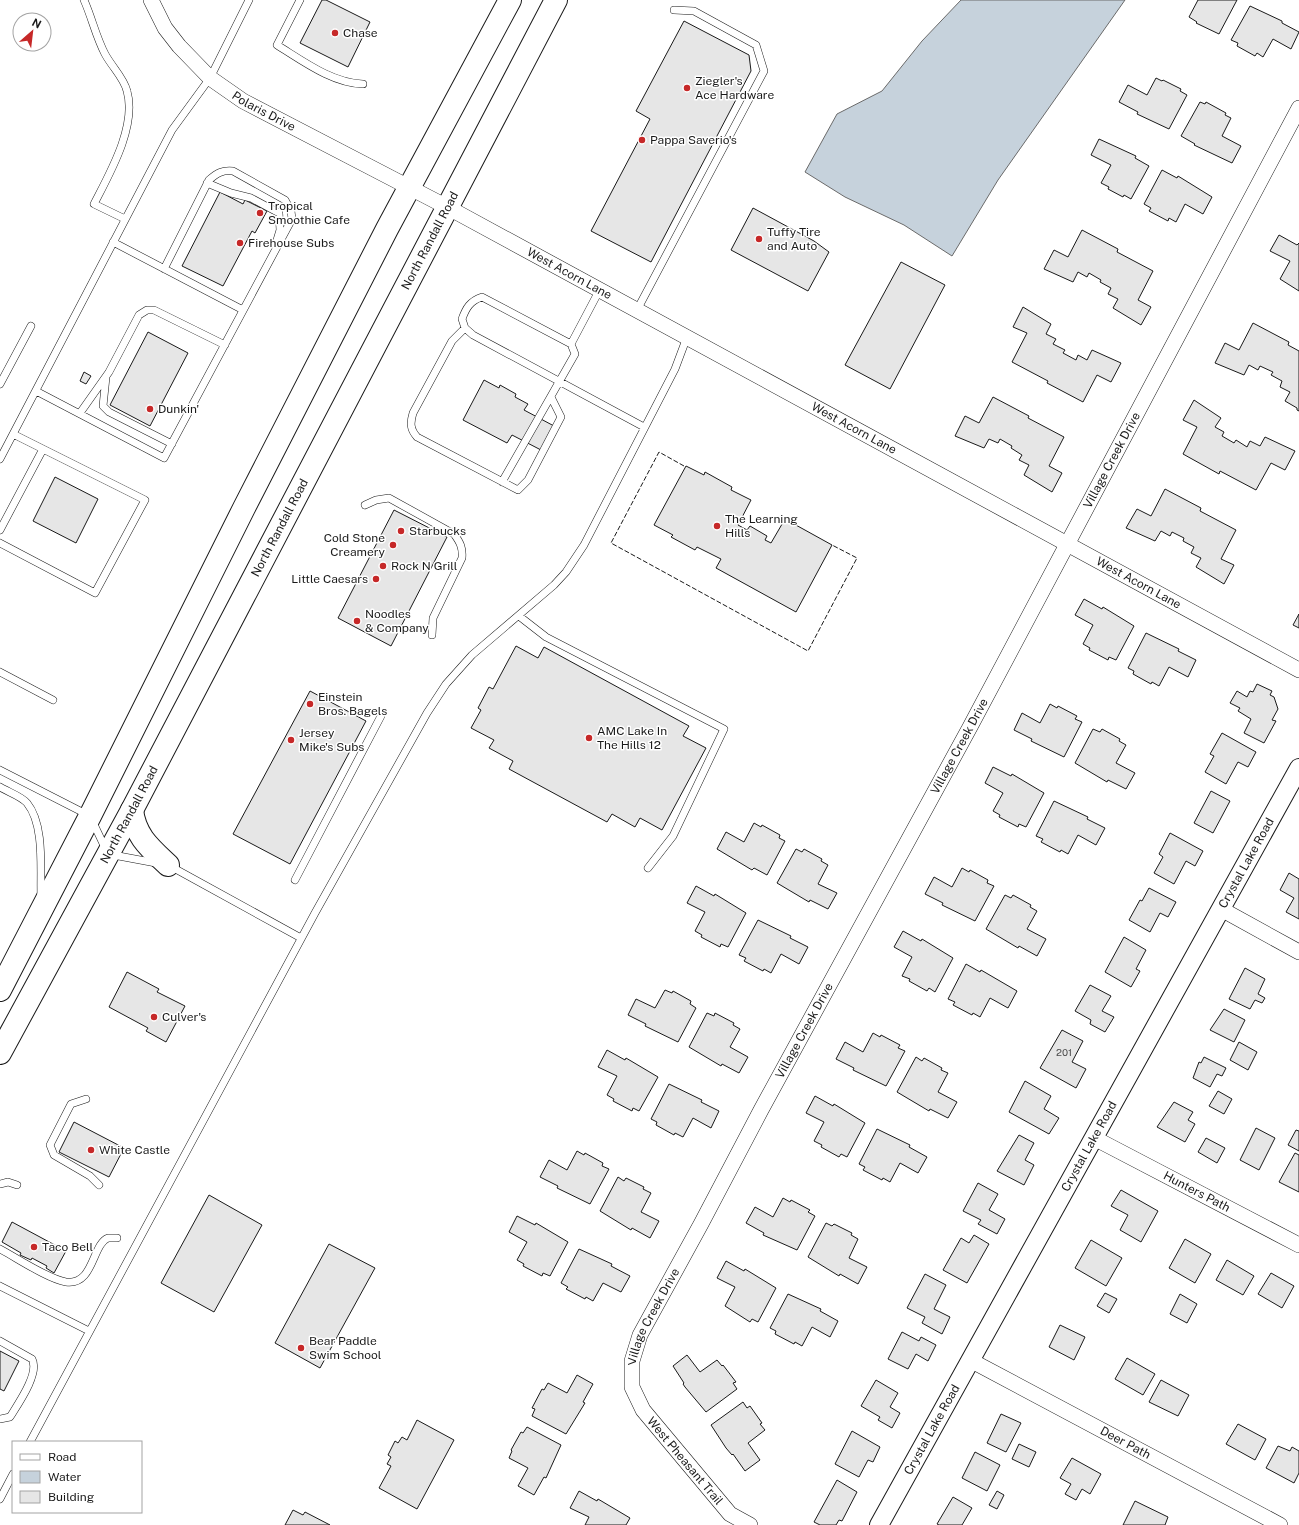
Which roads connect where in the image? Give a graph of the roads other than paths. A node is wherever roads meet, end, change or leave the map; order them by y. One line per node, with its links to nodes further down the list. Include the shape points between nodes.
1 (84, 0): 14 (lane, via 106,56 127,90 129,102 122,147 94,204)
2 (152, 0): 8 (street, Polaris Drive, via 165,28)
3 (249, 0): 8 (lane)
4 (300, 0): 9 (lane, via 277,45 343,81)
5 (510, 0): 12 (main road)
6 (556, 0): 13 (main road, North Randall Road)
7 (674, 10): 20 (lane, via 694,11 756,45 764,70)
8 (210, 78): 12 (street, Polaris Drive, via 243,101); 14 (lane, via 172,130)
9 (363, 84)
10 (1299, 108): 41 (street, Village Creek Drive)
11 (207, 183): 16 (lane, via 251,198 279,214 280,230); 16 (lane, via 224,170 233,171 285,200 292,219); 17 (lane)
12 (408, 187): 13 (street, West Acorn Lane); 52 (main road)
13 (447, 207): 18 (street, West Acorn Lane); 51 (main road, North Randall Road)
14 (125, 219): 15 (lane)
15 (113, 242): 17 (lane); 29 (lane)
16 (272, 256): 19 (lane)
17 (164, 269): 19 (lane)
18 (599, 291): 20 (street, West Acorn Lane); 24 (lane)
19 (243, 310): 25 (lane)
20 (637, 310): 23 (street, West Acorn Lane)
21 (31, 326): 28 (lane)
22 (466, 328): 24 (lane, via 462,319 467,306 474,299 482,297); 27 (lane, via 473,335); 37 (lane, via 452,341 413,413 411,431 424,442)
23 (687, 337): 32 (lane, via 675,369); 41 (street, West Acorn Lane)
24 (571, 344): 27 (lane, via 575,354)
25 (225, 345): 26 (lane, via 154,310 147,310 140,314); 34 (lane)
26 (106, 376): 31 (lane); 34 (lane, via 102,406)
27 (560, 382): 30 (lane); 32 (lane)
28 (0, 384)
29 (36, 391): 31 (lane); 33 (lane)
30 (551, 397): 37 (lane); 37 (lane, via 562,417 528,480 518,490)
31 (80, 414): 34 (lane, via 164,458)
32 (644, 426): 42 (lane, via 584,544 566,572)
33 (13, 434): 35 (lane); 36 (lane)
34 (172, 444)
35 (43, 449): 39 (lane); 40 (lane, via 145,500 95,593)
36 (0, 459)
37 (502, 482)
38 (365, 505): 43 (lane, via 389,498 454,534 459,541 463,550 462,558 433,618)
39 (0, 530)
40 (0, 543)
41 (1066, 545): 44 (street, West Acorn Lane); 75 (street, Village Creek Drive, via 640,1335 632,1361)
42 (519, 616): 55 (lane, via 546,636 724,729 673,836); 59 (lane, via 477,651 446,684 424,718)
43 (432, 635)
44 (1299, 670)
45 (0, 672): 46 (lane)
46 (53, 700)
47 (381, 716): 56 (lane)
48 (1299, 768): 57 (street, Crystal Lake Road)
49 (0, 770): 52 (lane)
50 (0, 787): 58 (lane, via 26,802 34,814 39,835)
51 (132, 810): 53 (main road, North Randall Road); 54 (main road, via 134,825 146,845)
52 (90, 816): 53 (lane); 58 (main road)
53 (108, 854): 54 (lane); 62 (main road, North Randall Road)
54 (168, 865): 59 (lane)
55 (648, 868)
56 (295, 880)
57 (1221, 909): 60 (street); 64 (street, Crystal Lake Road)
58 (42, 913): 61 (main road)
59 (301, 938): 72 (lane)
60 (1299, 952)
61 (0, 990)
62 (0, 1054)
63 (86, 1098): 67 (lane, via 71,1104 50,1145 54,1155 90,1176)
64 (1094, 1138): 69 (street, Hunters Path); 74 (street, Crystal Lake Road)
65 (0, 1184): 66 (lane, via 8,1182)
66 (17, 1185)
67 (99, 1185)
68 (117, 1238): 70 (lane, via 108,1238 103,1242 88,1271 71,1282 58,1280)
69 (1299, 1246)
70 (0, 1249)
71 (0, 1286): 72 (lane)
72 (89, 1331): 77 (lane)
73 (0, 1341): 76 (lane, via 32,1359 35,1369 10,1417)
74 (970, 1360): 81 (street, Crystal Lake Road); 82 (street, Deer Path)
75 (632, 1386): 80 (street, West Pheasant Trail, via 642,1410 730,1514)
76 (0, 1419)
77 (31, 1441)
78 (12, 1476): 79 (lane)
79 (0, 1499)
80 (750, 1525)
81 (879, 1525)
82 (1280, 1525)

